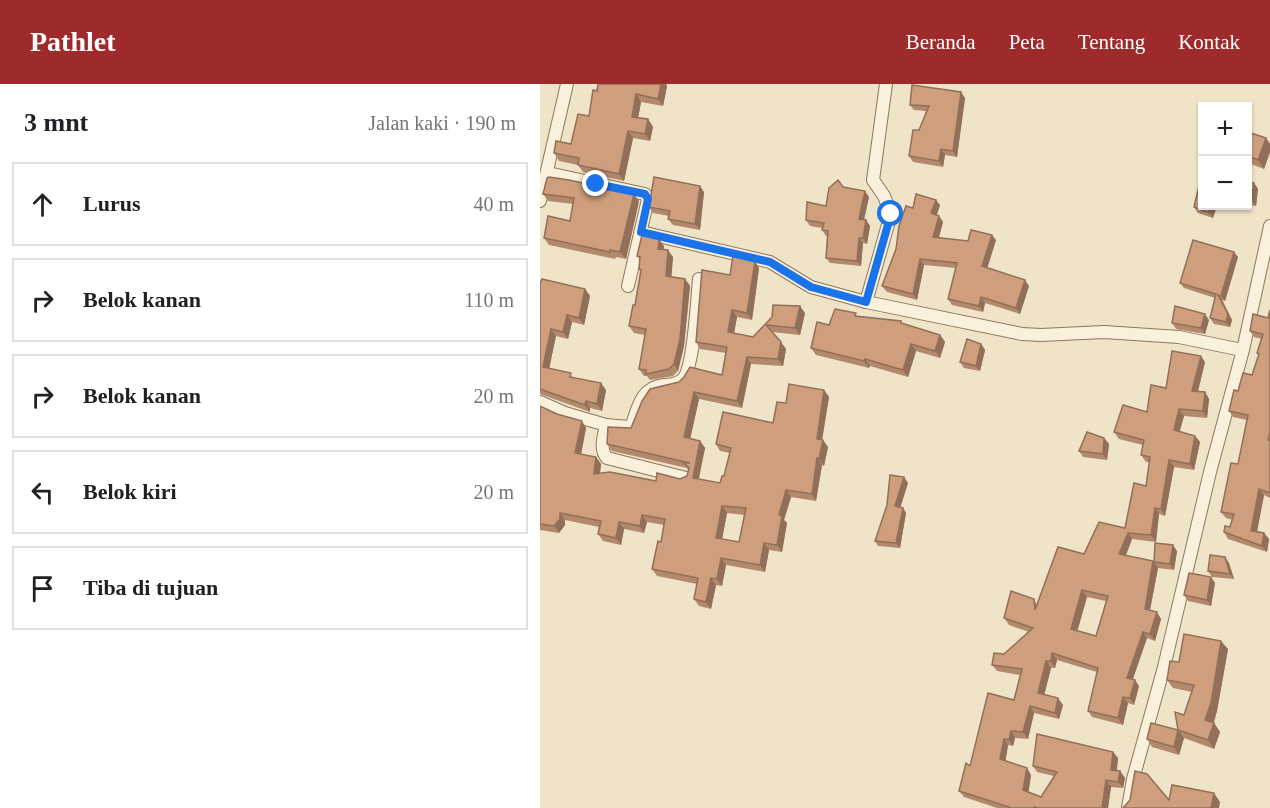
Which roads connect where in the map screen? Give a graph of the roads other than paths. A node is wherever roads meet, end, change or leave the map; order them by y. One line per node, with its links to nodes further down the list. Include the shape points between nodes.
1 (567, 84): 3 (street)
2 (886, 84): 9 (street, via 873,180 891,214)
3 (548, 173): 4 (street); 6 (street, via 645,194 648,199)
4 (540, 201)
5 (1270, 226): 10 (street)
6 (641, 232): 8 (street); 9 (street, via 770,262 811,287)
7 (699, 279): 12 (street, via 690,363 684,379 650,389 643,395 629,427)
8 (628, 286)
9 (866, 302): 10 (street, via 1022,334 1104,332 1179,337)
10 (1242, 350): 14 (street)
11 (540, 402): 12 (street)
12 (606, 425): 13 (street, via 602,445 607,458)
13 (686, 478)
14 (1128, 808)

